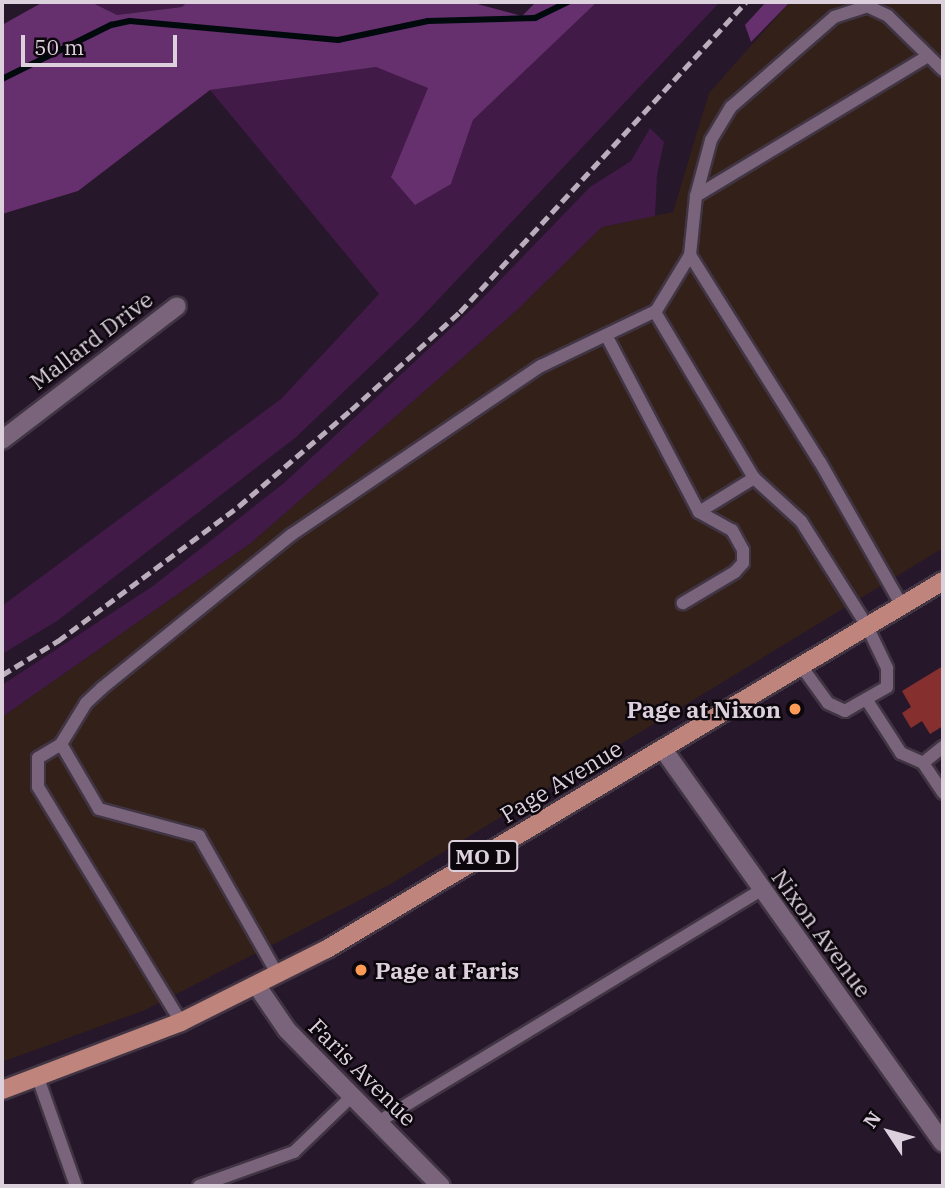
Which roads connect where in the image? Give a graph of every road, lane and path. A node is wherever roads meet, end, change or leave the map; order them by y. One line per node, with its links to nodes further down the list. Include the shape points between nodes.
1 (928, 56): 2 (lane); 3 (lane); 3 (lane, via 888,16 867,6 834,17 731,107 710,140)
2 (943, 70)
3 (696, 196): 4 (lane)
4 (690, 255): 6 (lane); 13 (lane, via 820,461)
5 (177, 306): 8 (street, Mallard Drive)
6 (655, 312): 7 (lane); 9 (lane)
7 (606, 335): 10 (lane); 17 (lane, via 541,366 290,535 86,703)
8 (2, 440)
9 (754, 478): 10 (lane); 14 (lane, via 801,521)
10 (699, 512): 12 (lane, via 732,530 743,550 743,563)
11 (943, 580): 13 (main road, Page Avenue / MO D)
12 (683, 603)
13 (902, 606): 14 (main road, Page Avenue / MO D)
14 (867, 626): 15 (main road, Page Avenue / MO D); 16 (lane, via 887,678 887,687)
15 (801, 666): 16 (lane, via 828,703 845,711); 19 (main road, Page Avenue / MO D)
16 (868, 702): 20 (lane, via 901,753)
17 (61, 744): 23 (lane, via 99,809 198,836); 25 (lane, via 38,758 38,787)
18 (943, 747): 20 (lane)
19 (663, 749): 22 (street, Nixon Avenue); 23 (main road, Page Avenue / MO D)
20 (923, 764): 21 (lane)
21 (943, 793)
22 (761, 890): 29 (lane); 30 (street, Nixon Avenue)
23 (278, 975): 24 (main road, Page Avenue / MO D)
24 (257, 986): 25 (main road, Page Avenue / MO D); 28 (street, Faris Avenue, via 287,1030)
25 (181, 1022): 26 (main road, Page Avenue / MO D)
26 (38, 1078): 27 (main road, Page Avenue / MO D); 31 (lane)
27 (2, 1090)
28 (352, 1096): 29 (street, Faris Avenue); 32 (lane, via 294,1152)
29 (378, 1122): 33 (street, Faris Avenue)
30 (941, 1137)
31 (76, 1186)
32 (199, 1186)
33 (441, 1186)

